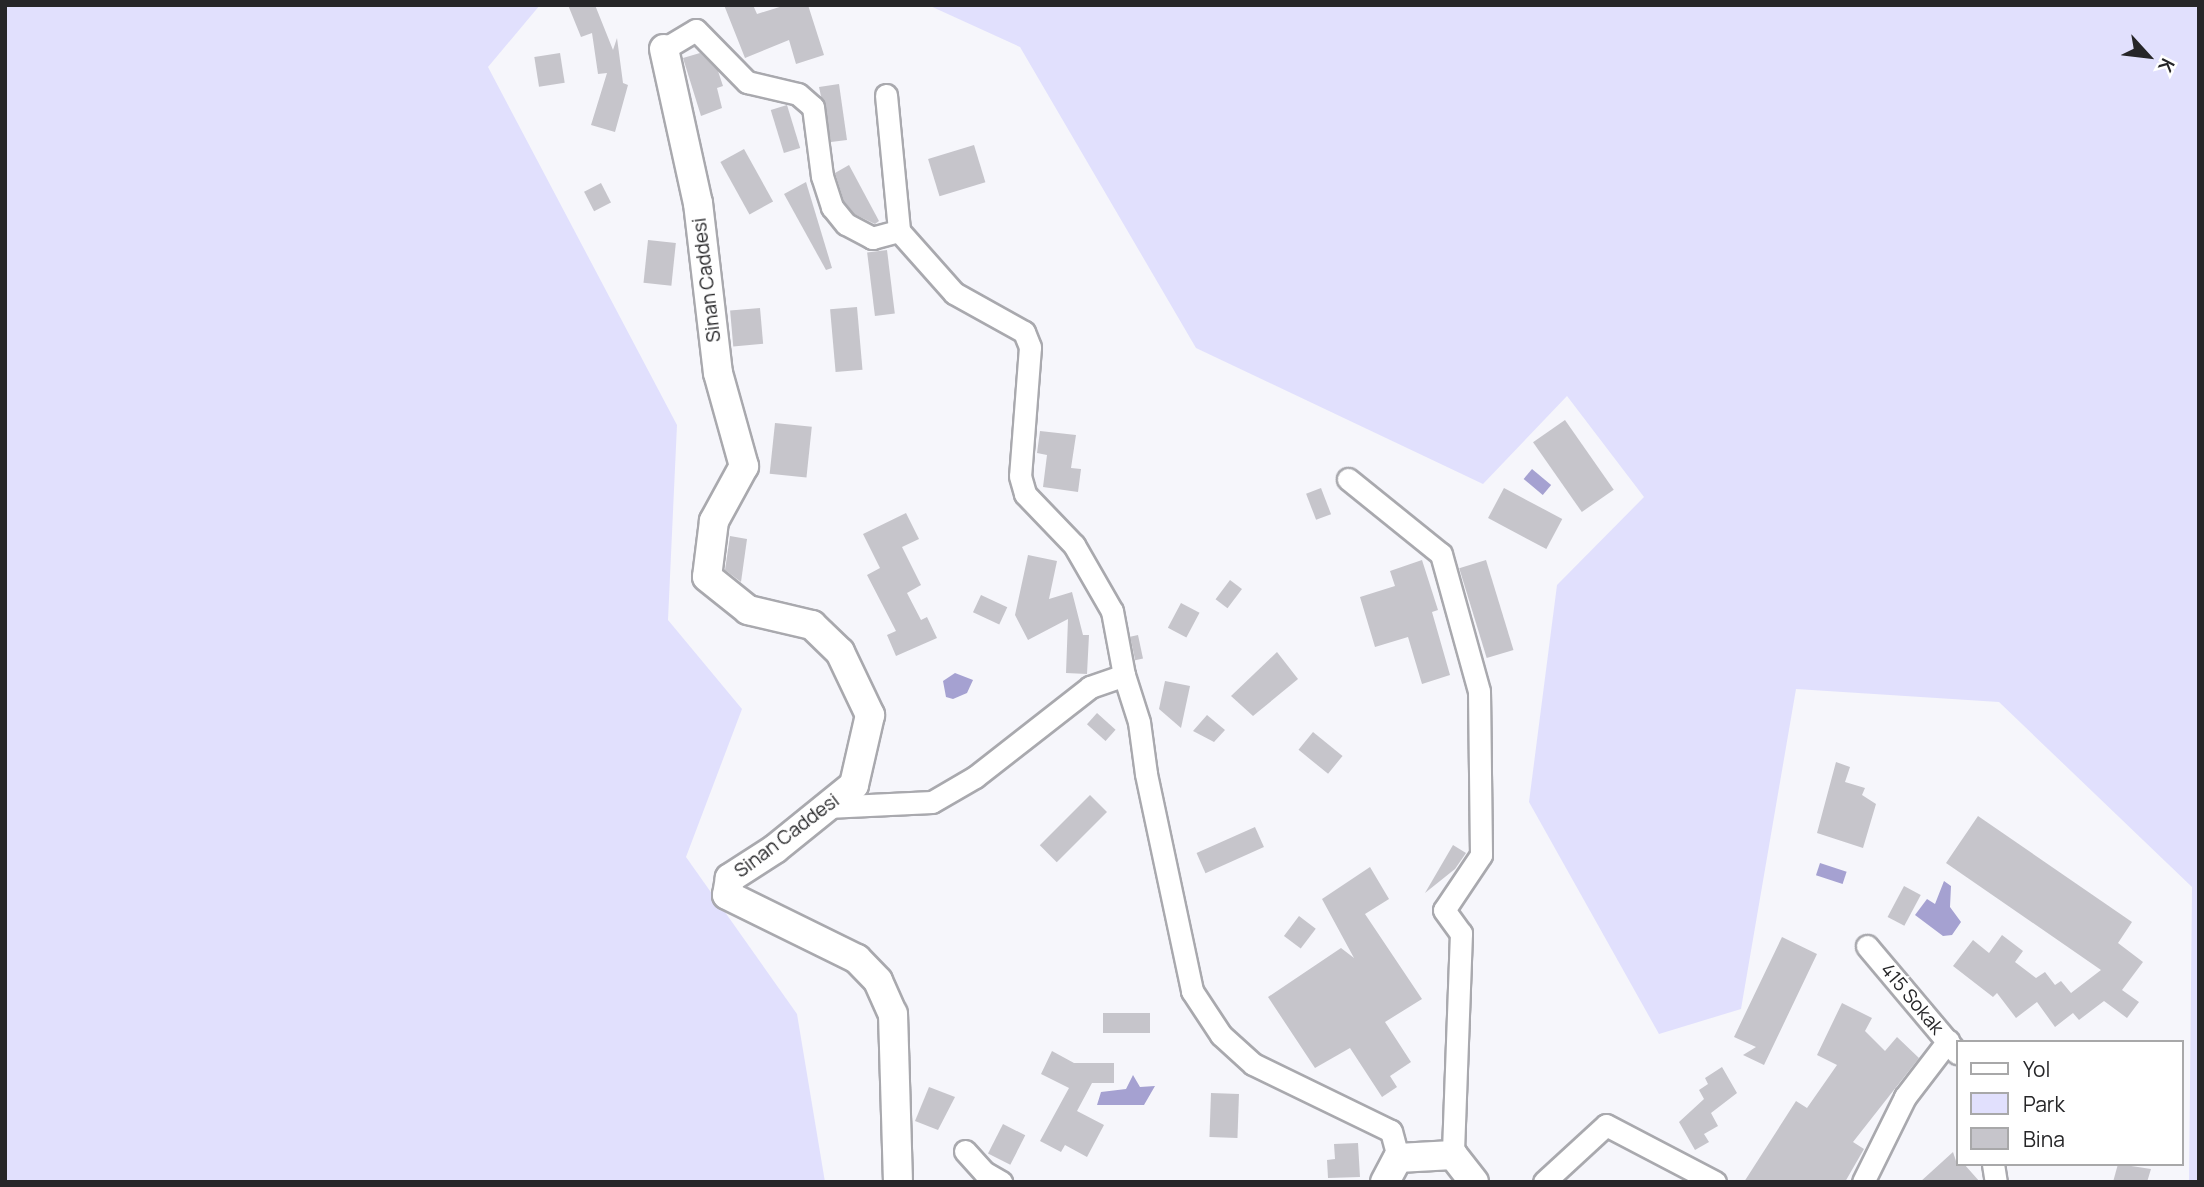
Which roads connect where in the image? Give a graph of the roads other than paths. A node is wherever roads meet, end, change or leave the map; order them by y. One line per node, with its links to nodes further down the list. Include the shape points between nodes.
1 (664, 49): 3 (street, via 696,30 747,82 798,94 813,107 832,208 846,224 872,238); 6 (street, Sinan Caddesi, via 698,203 718,373 744,466 714,522 707,577 748,610 813,625 840,652 870,715 854,785)
2 (886, 95): 3 (street)
3 (899, 231): 5 (street, via 954,293 1024,332 1030,347 1021,455 1025,494 1074,545 1112,611)
4 (1348, 479): 10 (street, via 1441,554 1479,691 1481,855 1444,910 1461,933)
5 (1124, 675): 6 (street, via 1090,687 975,777 932,802); 11 (street, via 1139,722 1192,991 1221,1035 1253,1064 1391,1131)
6 (827, 807): 12 (street, Sinan Caddesi, via 730,878 727,895 857,959 878,981 893,1014)
7 (1867, 946): 8 (street, 415 Sokak)
8 (1952, 1047): 17 (street, via 1905,1097)
9 (965, 1152): 13 (street)
10 (1453, 1155): 11 (street); 14 (street)
11 (1392, 1170)
12 (898, 1182)
13 (1001, 1182)
14 (1474, 1182)
15 (1544, 1182): 16 (street, via 1606,1125)
16 (1715, 1182)
17 (1863, 1182)

